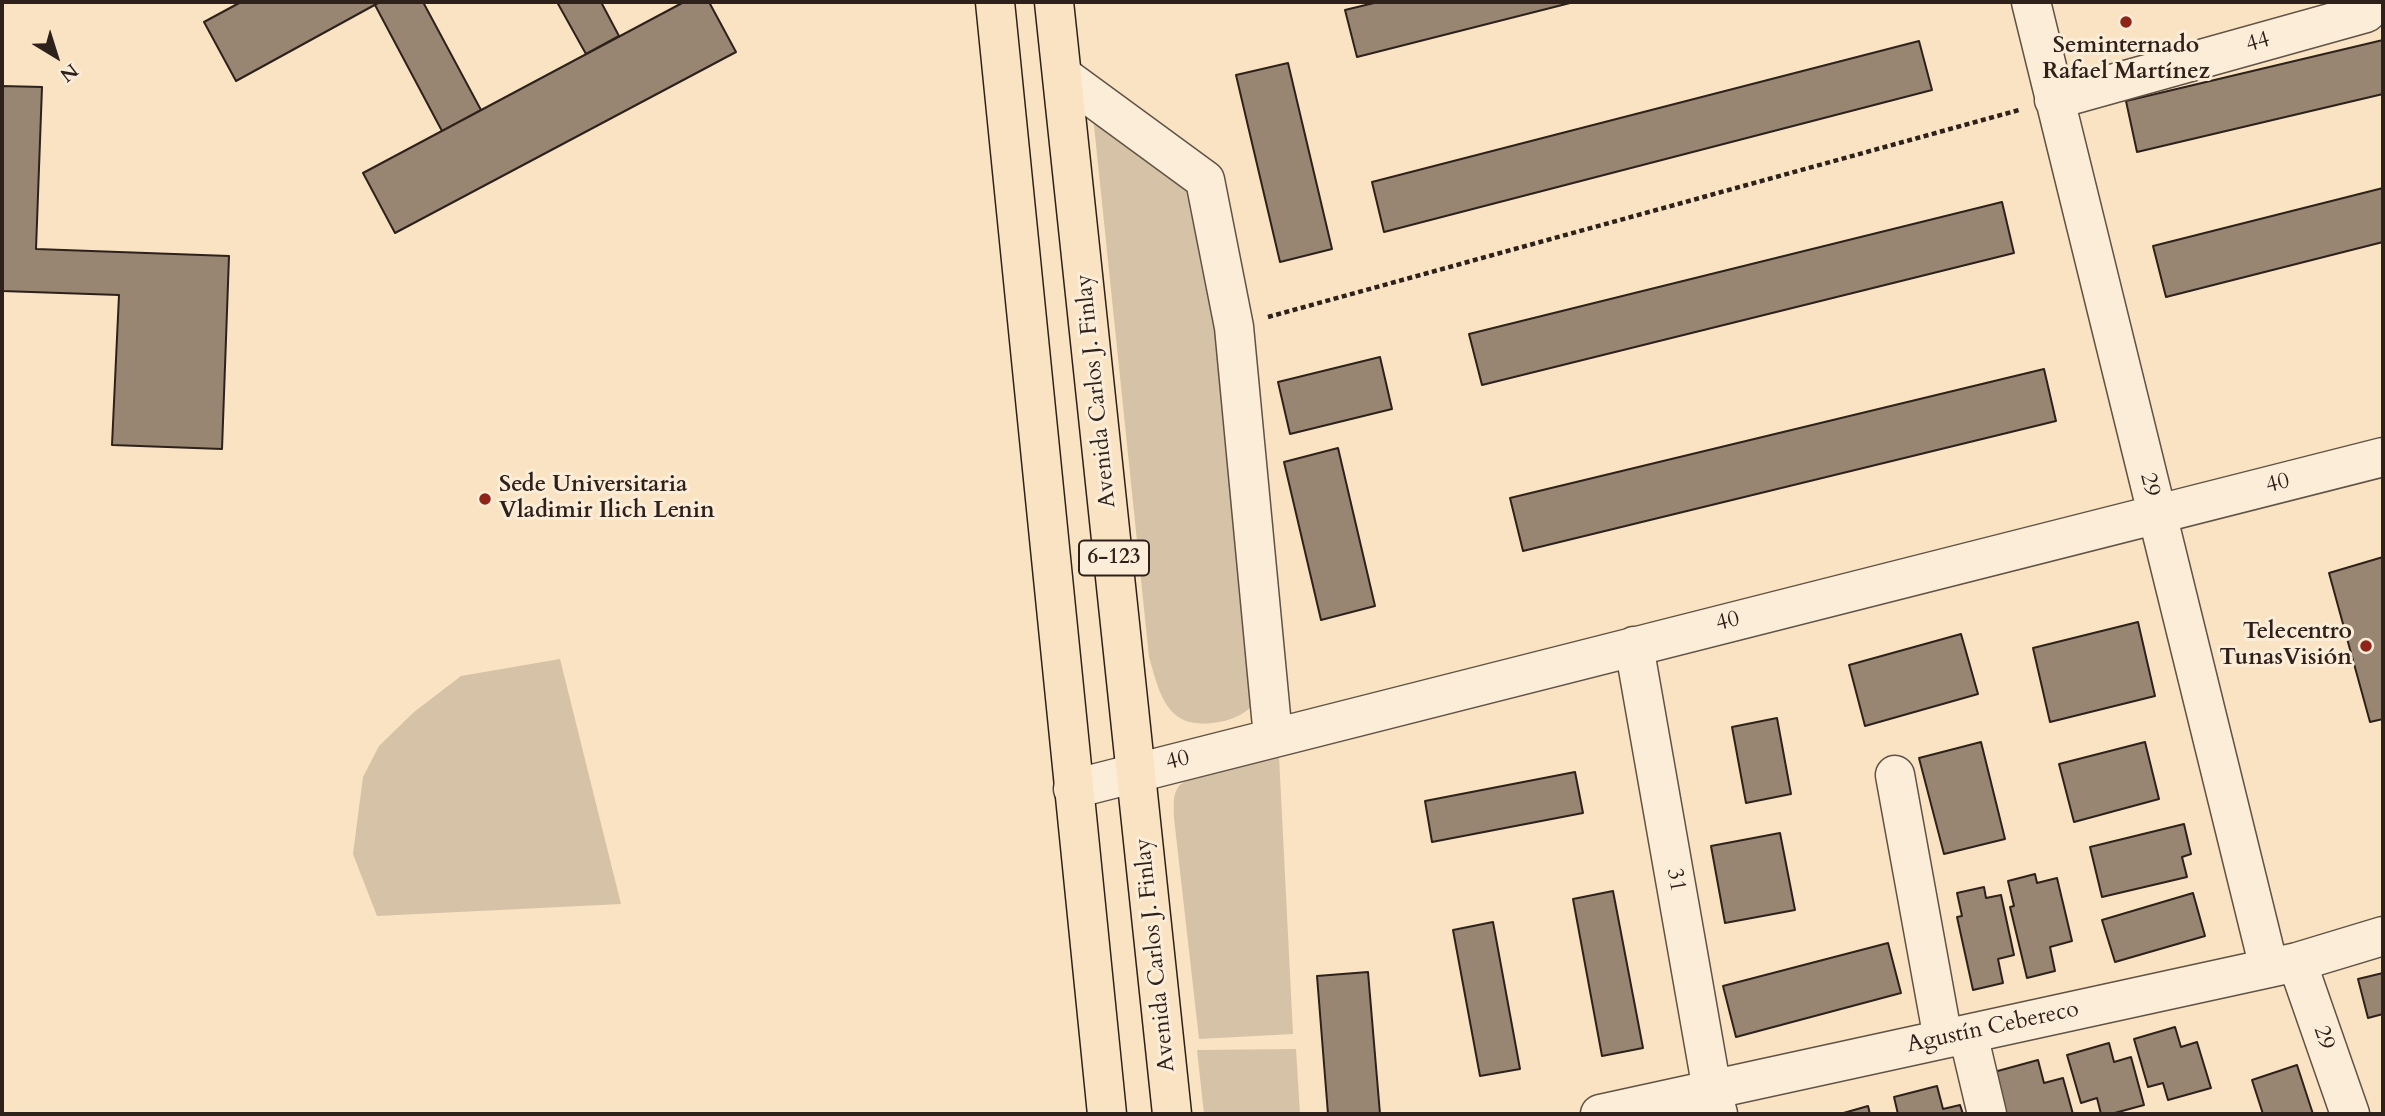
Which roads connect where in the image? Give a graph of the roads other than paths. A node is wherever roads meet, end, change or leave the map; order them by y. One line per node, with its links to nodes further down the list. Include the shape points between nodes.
1 (995, 2): 13 (main road, 6-123)
2 (1054, 2): 5 (main road, Avenida Carlos J. Finlay / 6-123)
3 (2031, 2): 6 (street, 29)
4 (2376, 2): 6 (street, 44, via 2366,13)
5 (1063, 76): 10 (street, via 1205,180 1234,327); 11 (main road, Avenida Carlos J. Finlay / 6-123)
6 (2054, 100): 8 (street, 29)
7 (2383, 457): 8 (street, 40)
8 (2156, 515): 9 (street, 40); 15 (street, 29)
9 (1634, 646): 10 (street, 40); 17 (street, 31)
10 (1273, 737): 11 (street, 40)
11 (1137, 771): 13 (street, 40); 19 (main road, Avenida Carlos J. Finlay / 6-123)
12 (1895, 775): 16 (street)
13 (1073, 789): 18 (main road, 6-123)
14 (2383, 936): 15 (street, Agustín Cebereco)
15 (2283, 965): 16 (street, Agustín Cebereco); 22 (street, 29)
16 (1956, 1037): 17 (street, Agustín Cebereco); 21 (street)
17 (1715, 1102): 20 (street, Agustín Cebereco)
18 (1107, 1114)
19 (1172, 1114)
20 (1600, 1114)
21 (1987, 1114)
22 (2350, 1114)

